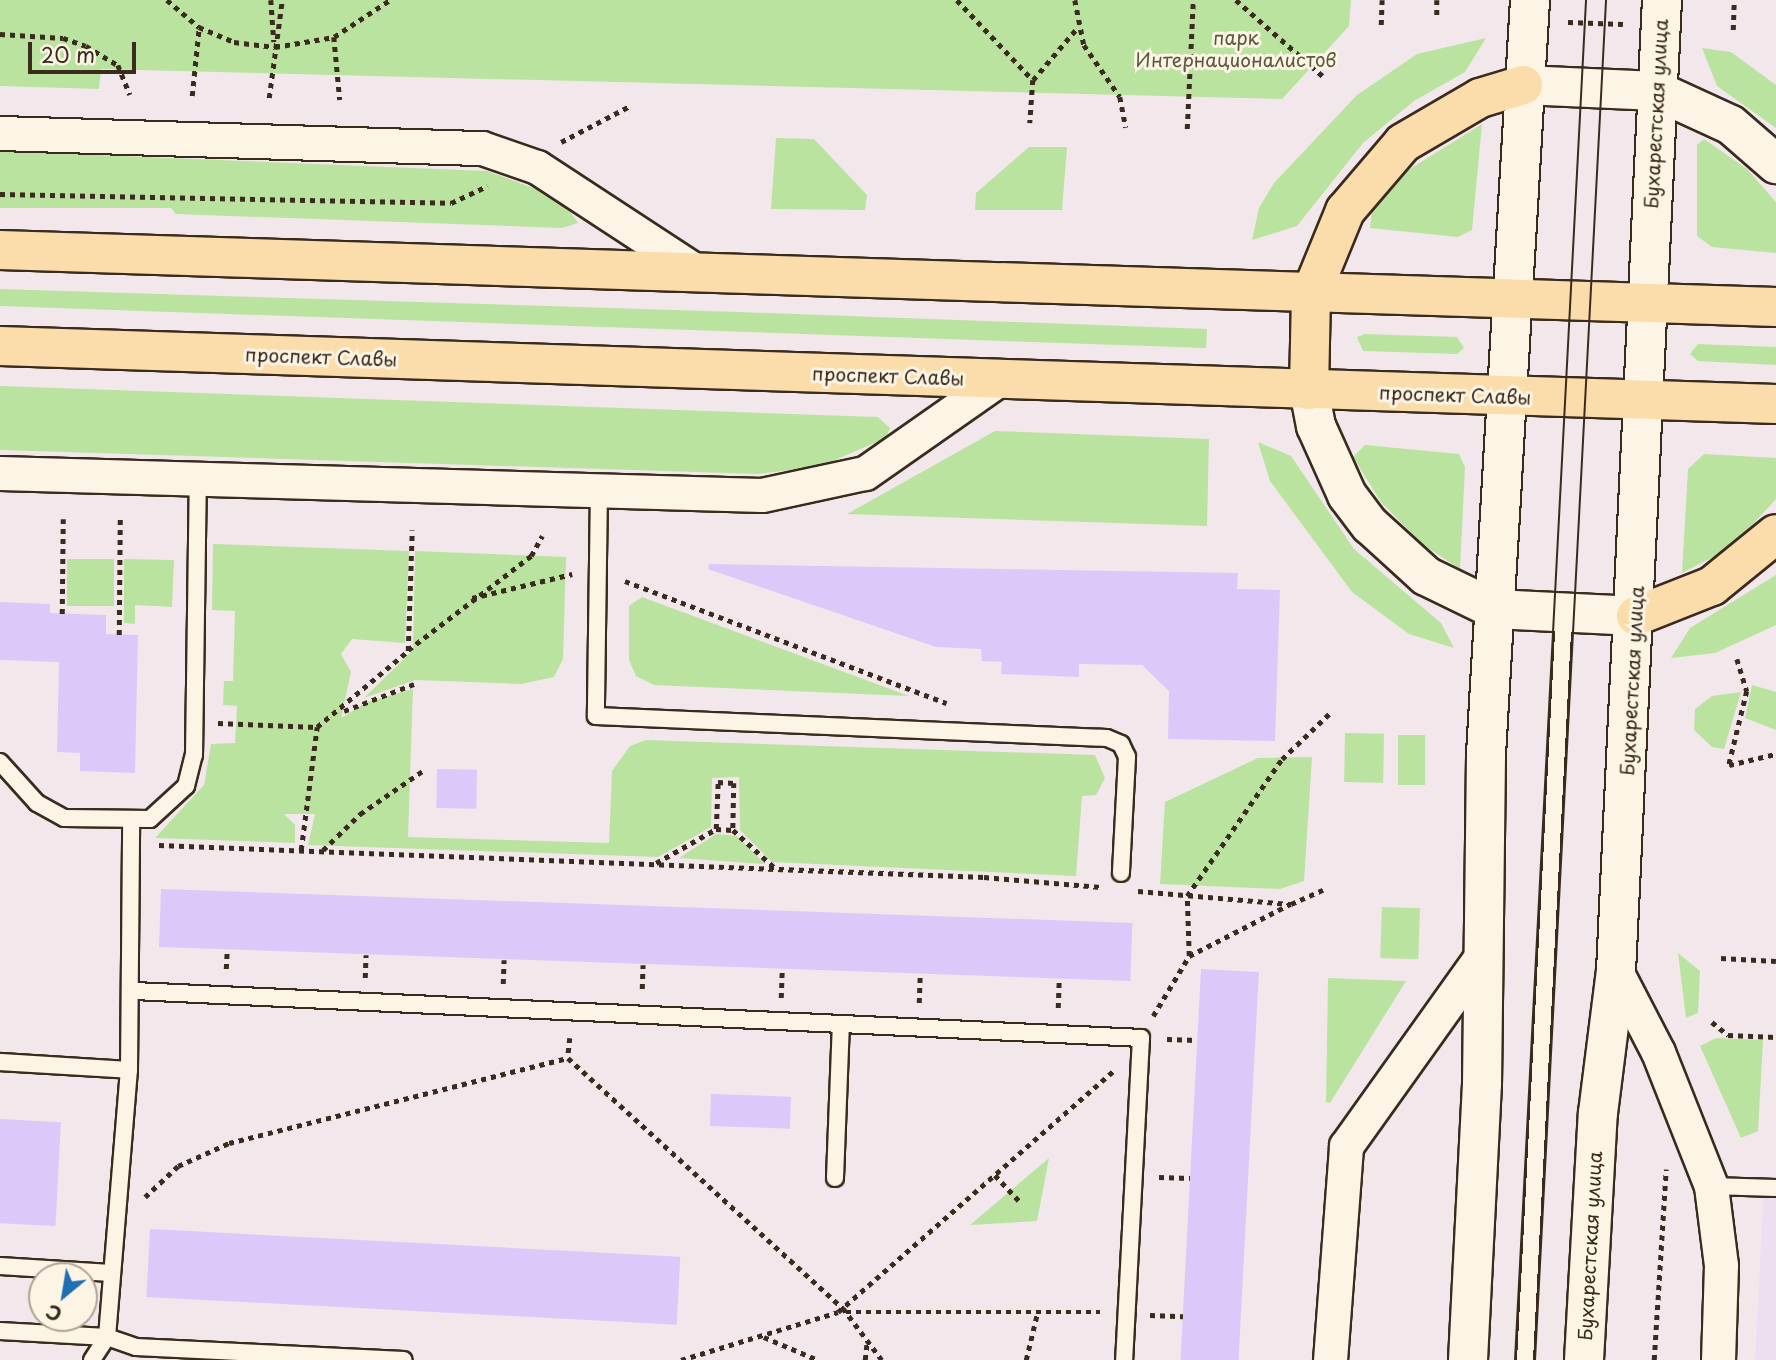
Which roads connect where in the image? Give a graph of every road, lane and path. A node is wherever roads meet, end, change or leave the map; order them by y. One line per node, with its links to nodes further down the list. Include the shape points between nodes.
1 (167, 0): 18 (path)
2 (271, 0): 23 (path)
3 (282, 0): 23 (path)
4 (390, 0): 22 (path)
5 (957, 0): 25 (path)
6 (1075, 0): 19 (path)
7 (1192, 0): 35 (path)
8 (1236, 0): 24 (path)
9 (1382, 0): 17 (path)
10 (1437, 0): 14 (path)
11 (1530, 0): 26 (main road)
12 (1662, 0): 27 (main road, Бухарестская улица)
13 (1734, 0): 20 (path)
14 (1437, 16)
15 (1568, 22): 16 (path)
16 (1623, 24)
17 (1381, 25)
18 (200, 27): 23 (path, via 234,41); 29 (path)
19 (1078, 27): 25 (path); 34 (path, via 1120,97)
20 (1733, 30)
21 (0, 34): 28 (path, via 63,38 86,46 118,65)
22 (334, 37): 23 (path); 31 (path)
23 (275, 47): 30 (path)
24 (1324, 77)
25 (1034, 80): 33 (path)
26 (1523, 85): 27 (main road); 42 (main road, via 1439,117 1395,151 1345,211); 43 (main road)
27 (1657, 91): 38 (main road, via 1731,125); 44 (main road, Бухарестская улица)
28 (130, 95)
29 (192, 96)
30 (269, 98)
31 (340, 100)
32 (628, 107): 37 (path)
33 (1030, 123)
34 (1126, 127)
35 (1187, 129)
36 (0, 133): 37 (street, via 482,148)
37 (525, 163): 39 (path, via 471,197 451,203); 41 (street)
38 (1776, 164)
39 (0, 194)
40 (0, 250): 41 (main road)
41 (699, 273): 42 (main road)
42 (1311, 294): 43 (main road); 48 (main road)
43 (1513, 300): 44 (main road); 49 (main road)
44 (1647, 303): 45 (main road); 50 (main road, Бухарестская улица)
45 (1776, 307)
46 (0, 346): 47 (main road, проспект Славы)
47 (998, 380): 48 (main road, проспект Славы); 54 (street, via 865,473 819,487 761,495)
48 (1309, 390): 49 (main road, проспект Славы); 63 (main road, via 1330,461 1370,525 1426,576)
49 (1508, 396): 50 (main road, проспект Славы); 63 (main road)
50 (1643, 400): 51 (main road, проспект Славы); 66 (main road, Бухарестская улица)
51 (1776, 404)
52 (0, 473): 53 (street)
53 (198, 478): 54 (street); 79 (lane, via 191,771 174,802 150,819)
54 (599, 489): 75 (lane, via 596,716)
55 (63, 519): 65 (path)
56 (120, 519): 67 (path)
57 (412, 530): 68 (path)
58 (1776, 534): 66 (main road, via 1712,586)
59 (542, 536): 62 (path, via 531,556)
60 (572, 574): 62 (path)
61 (617, 579): 75 (path, via 924,691)
62 (471, 598): 68 (path)
63 (1494, 608): 64 (main road); 94 (main road)
64 (1564, 613): 66 (main road); 133 (lane)
65 (62, 614)
66 (1636, 616): 97 (main road, Бухарестская улица)
67 (119, 635)
68 (408, 651): 72 (path)
69 (1737, 659): 76 (path, via 1747,691 1729,765)
70 (414, 684): 72 (path)
71 (1331, 712): 91 (path, via 1282,759)
72 (337, 715): 74 (path)
73 (244, 724): 74 (path)
74 (317, 727): 83 (path)
75 (1001, 731): 87 (lane, via 1089,734 1121,744 1127,757)
76 (1776, 754)
77 (0, 762): 79 (lane, via 49,812)
78 (424, 769): 84 (path, via 360,814)
79 (131, 821): 82 (lane)
80 (716, 829): 81 (path); 81 (path, via 718,782 726,782 734,783); 85 (path)
81 (733, 830): 86 (path)
82 (130, 844): 83 (path); 98 (lane, via 125,939)
83 (301, 850): 84 (path)
84 (323, 851): 85 (path)
85 (654, 864): 86 (path)
86 (775, 869): 88 (path)
87 (1121, 873)
88 (1106, 888)
89 (1133, 890): 91 (path)
90 (1323, 890): 92 (path)
91 (1187, 896): 92 (path); 93 (path)
92 (1291, 904): 93 (path)
93 (1189, 956): 103 (path)
94 (1481, 957): 131 (street, via 1346,1146); 132 (main road, via 1482,1083)
95 (1720, 958): 96 (path)
96 (1776, 961)
97 (1616, 971): 110 (street, via 1658,1052); 134 (main road, Бухарестская улица, via 1598,1113)
98 (134, 991): 100 (lane); 106 (lane)
99 (1712, 1022): 102 (path, via 1728,1035)
100 (841, 1025): 103 (lane); 109 (lane)
101 (570, 1032): 104 (path)
102 (1776, 1037)
103 (1140, 1038): 108 (path, via 1114,1070); 130 (lane)
104 (568, 1058): 112 (path, via 229,1143 178,1166); 116 (path)
105 (0, 1062): 106 (lane)
106 (129, 1070): 115 (lane)
107 (1667, 1159): 135 (path)
108 (995, 1175): 113 (path); 116 (path)
109 (835, 1178)
110 (1712, 1186): 111 (lane); 136 (street, via 1721,1265)
111 (1776, 1188)
112 (139, 1202)
113 (1020, 1202)
114 (0, 1266): 115 (lane)
115 (111, 1273): 120 (lane)
116 (842, 1310): 117 (path); 121 (path); 122 (path)
117 (1038, 1310): 118 (path); 129 (path)
118 (1077, 1311)
119 (0, 1331): 120 (lane)
120 (107, 1337): 123 (lane); 124 (lane, via 136,1348)
121 (763, 1337): 125 (path); 126 (path)
122 (867, 1341): 127 (path); 128 (path)
123 (92, 1360)
124 (404, 1360)
125 (681, 1360)
126 (818, 1360)
127 (865, 1360)
128 (882, 1360)
129 (1026, 1360)
130 (1124, 1360)
131 (1330, 1360)
132 (1468, 1360)
133 (1525, 1360)
134 (1584, 1360)
135 (1654, 1360)
136 (1718, 1360)

